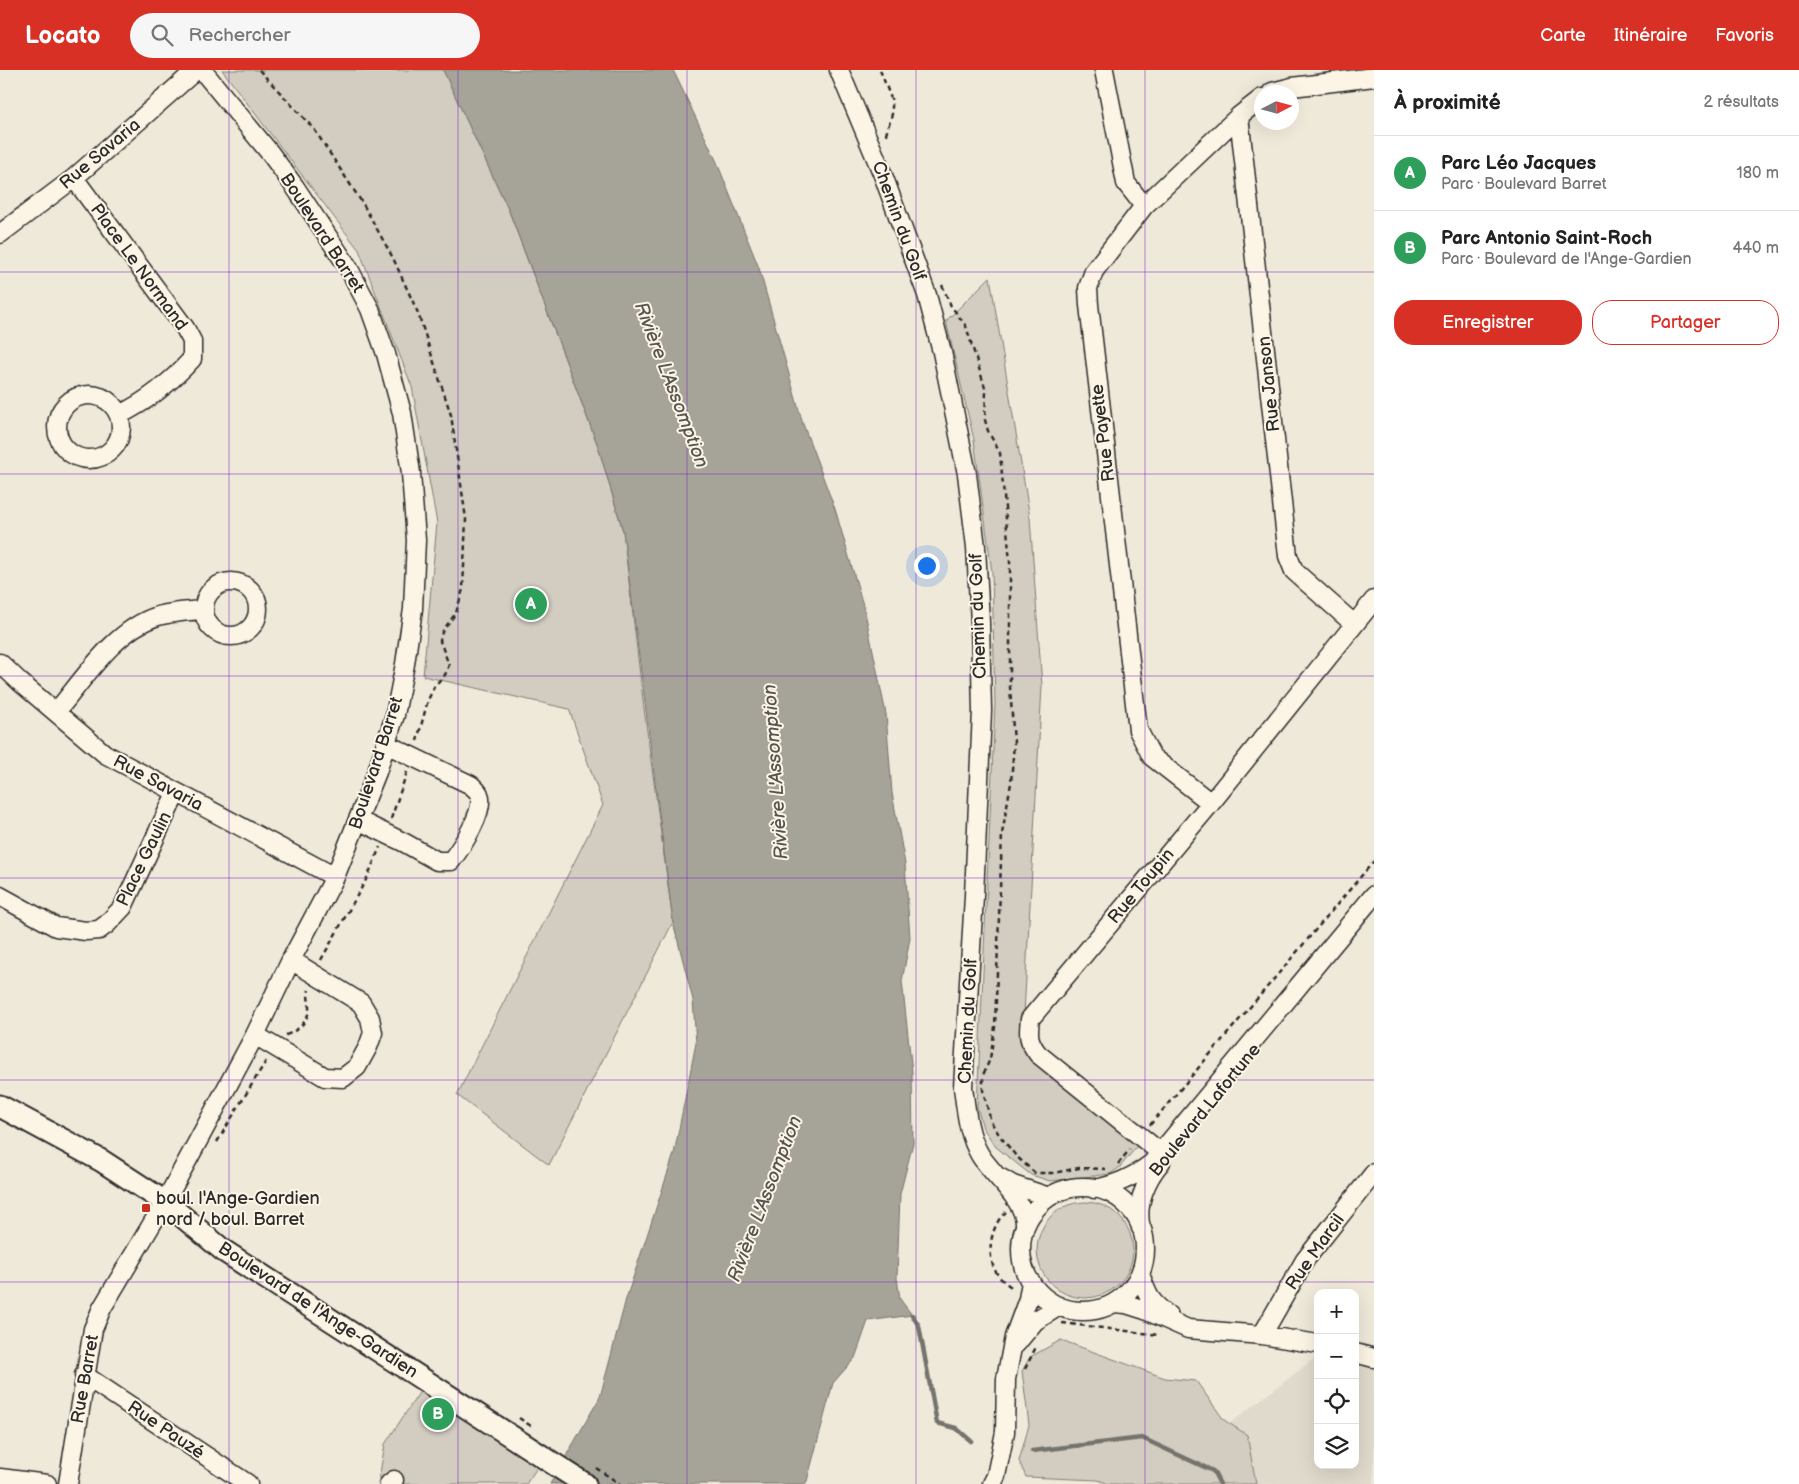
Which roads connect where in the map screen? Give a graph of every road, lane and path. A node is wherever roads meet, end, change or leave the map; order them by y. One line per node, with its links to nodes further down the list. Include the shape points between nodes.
1 (196, 70): 10 (street, Rue Savaria)
2 (202, 70): 19 (street, Boulevard Barret, via 270,152 327,234 370,309 386,354 402,413 416,540 413,608 405,664)
3 (259, 70): 20 (path, via 314,129 363,204 418,313 451,415 466,518 463,589 456,613 442,632 440,641 449,665 428,700)
4 (839, 70): 39 (street, Chemin du Golf, via 883,175 926,295 942,352 967,474 977,566 982,711 964,1087 972,1136 980,1154)
5 (1104, 70): 11 (street, via 1126,183)
6 (1374, 77): 7 (street)
7 (1299, 86)
8 (1254, 104): 9 (street, Rue Payette)
9 (1239, 116): 11 (street, Rue Payette); 16 (street, Rue Janson, via 1288,556 1294,571)
10 (74, 178): 12 (street, Rue Savaria); 13 (street, Place Le Normand, via 192,341 192,359 159,391)
11 (1144, 206): 22 (street, Rue Payette, via 1094,271 1088,288 1089,305 1138,730 1152,757)
12 (0, 234)
13 (119, 414)
14 (1374, 600): 16 (street, Rue Toupin)
15 (204, 610): 18 (street, via 158,616 138,624 111,646)
16 (1354, 624): 22 (street, Rue Toupin)
17 (0, 663): 18 (street, Rue Savaria)
18 (56, 712): 21 (street, Rue Savaria, via 104,754)
19 (386, 744): 20 (street); 23 (street, Boulevard Barret)
20 (412, 757): 24 (path); 24 (street, via 471,785 479,793 478,814 451,861 437,860)
21 (176, 794): 26 (street, Rue Savaria); 27 (street, Place Gaulin, via 122,907 99,930 56,926)
22 (1211, 803): 37 (street, Rue Toupin, via 1030,1019 1030,1044 1038,1054)
23 (358, 820): 24 (street); 26 (street, Boulevard Barret)
24 (386, 834): 30 (path, via 367,878)
25 (1374, 860): 35 (path)
26 (335, 877): 29 (street, Boulevard Barret)
27 (0, 896)
28 (1374, 896): 31 (street, Boulevard Lafortune)
29 (292, 960): 30 (street); 32 (street, Boulevard Barret)
30 (314, 973): 33 (path, via 307,994 310,1008 306,1021 282,1037); 33 (street, via 361,1003 370,1018 373,1033 368,1047 357,1067 343,1078 325,1077)
31 (1273, 1018): 37 (street, Boulevard Lafortune); 45 (street, Boulevard Lafortune, via 1268,1033 1152,1173 1140,1209)
32 (255, 1035): 33 (street); 42 (street, Boulevard Barret)
33 (275, 1047): 36 (path)
34 (0, 1106): 42 (main road, Boulevard de l'Ange-Gardien, via 102,1161)
35 (1152, 1122)
36 (216, 1145)
37 (1161, 1153): 40 (street, Boulevard Lafortune, via 1133,1176)
38 (1374, 1173): 52 (street, Rue Marcil, via 1305,1260)
39 (997, 1175): 41 (street, Chemin du Golf, via 1013,1185); 44 (street, Chemin du Golf, via 1023,1212)
40 (1094, 1189): 41 (street, via 1071,1188); 45 (street, via 1111,1194 1125,1204)
41 (1049, 1197): 44 (street, via 1035,1209)
42 (165, 1202): 57 (street, Rue Barret, via 102,1308 93,1329); 62 (main road, Boulevard de l'Ange-Gardien, via 224,1251)
43 (1012, 1208): 48 (path, via 995,1224 990,1258 997,1275)
44 (1025, 1226): 47 (street, via 1020,1245 1022,1264)
45 (1143, 1234): 46 (street, via 1145,1254)
46 (1140, 1274): 49 (street); 51 (street, via 1155,1305)
47 (1031, 1282): 50 (street, via 1043,1296); 54 (street)
48 (1014, 1289)
49 (1114, 1303): 50 (street, via 1087,1311); 51 (street, via 1144,1310)
50 (1059, 1306): 54 (street, via 1035,1322)
51 (1188, 1329): 52 (street)
52 (1262, 1335): 53 (street)
53 (1314, 1343)
54 (1012, 1348): 63 (street, via 1006,1379 1005,1432)
55 (1359, 1354): 56 (street)
56 (1374, 1358)
57 (84, 1375): 60 (street, Rue Barret); 61 (street, Rue Pauzé)
58 (0, 1478): 59 (street)
59 (47, 1484)
60 (68, 1484)
61 (248, 1484)
62 (585, 1484)
63 (992, 1484)

